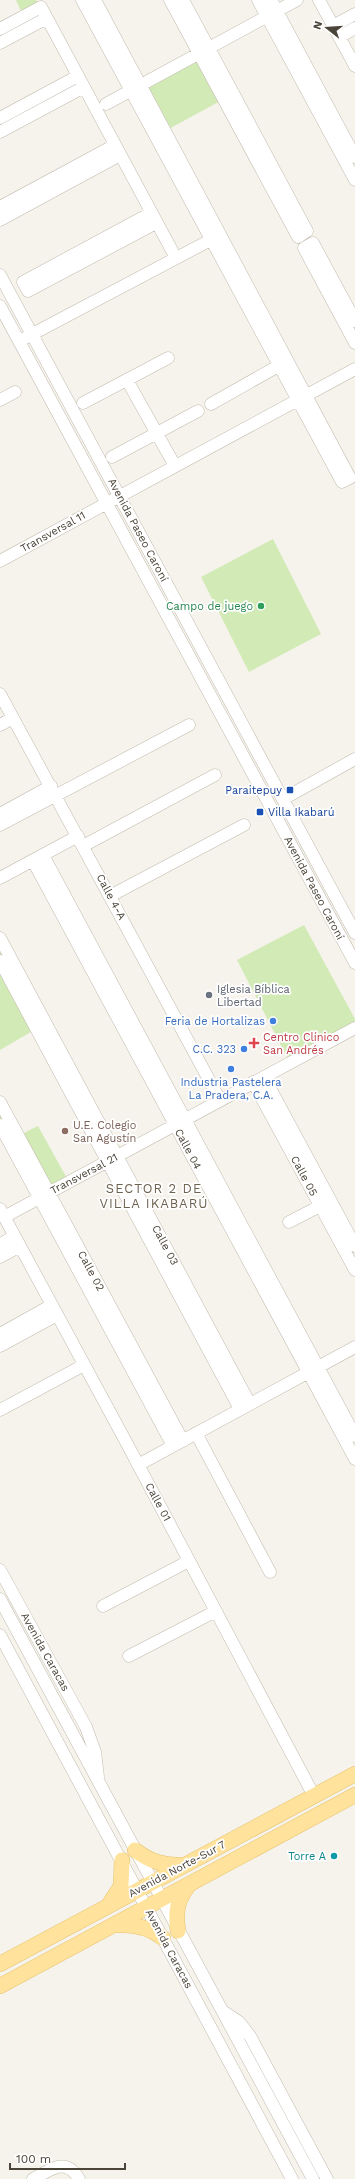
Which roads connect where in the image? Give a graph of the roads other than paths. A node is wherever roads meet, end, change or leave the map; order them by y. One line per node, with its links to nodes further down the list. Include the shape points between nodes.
1 (82, 0): 21 (street)
2 (95, 0): 21 (street)
3 (170, 0): 16 (street)
4 (183, 0): 16 (street)
5 (258, 0): 10 (street)
6 (271, 0): 10 (street)
7 (297, 0): 10 (street)
8 (319, 0): 14 (street)
9 (44, 12): 13 (street); 15 (street); 19 (street)
10 (272, 14): 16 (street); 26 (street); 27 (street)
11 (355, 14): 14 (street)
12 (355, 28): 14 (street)
13 (0, 29)
14 (336, 32): 17 (street)
15 (0, 43)
16 (204, 51): 18 (street); 21 (street)
17 (355, 66)
18 (216, 74): 18 (street, via 298,237 307,232)
19 (78, 76): 20 (street); 23 (street)
20 (84, 87): 24 (street); 25 (street)
21 (136, 88): 22 (street); 31 (street)
22 (106, 104)
23 (0, 118)
24 (0, 132)
25 (117, 150): 28 (street); 29 (street); 30 (street)
26 (355, 157)
27 (355, 180)
28 (0, 207)
29 (154, 218): 29 (street, via 23,282 28,291); 32 (street)
30 (0, 220)
31 (216, 237): 32 (street); 40 (street); 44 (street)
32 (176, 258): 36 (street)
33 (0, 275): 36 (street, Avenida Paseo Caroní)
34 (0, 306): 37 (street, Avenida Paseo Caroní)
35 (355, 321): 38 (street, via 313,243 304,248)
36 (32, 334): 37 (street); 52 (street, Avenida Paseo Caroní)
37 (19, 341): 53 (street, Avenida Paseo Caroní)
38 (355, 343)
39 (168, 358): 42 (street)
40 (280, 365): 44 (street); 47 (street)
41 (355, 369): 44 (street, Transversal 11)
42 (127, 380): 46 (street); 49 (street)
43 (15, 392): 45 (street)
44 (302, 397): 44 (street, via 342,482 350,478); 51 (street, Transversal 11)
45 (0, 400)
46 (83, 403)
47 (211, 404)
48 (198, 411): 49 (street)
49 (157, 433): 50 (street); 51 (street)
50 (112, 457)
51 (175, 466): 52 (street, Transversal 11)
52 (119, 496): 53 (street, Transversal 11); 62 (street, Avenida Paseo Caroní)
53 (106, 503): 54 (street, Transversal 11); 73 (street, Avenida Paseo Caroní)
54 (0, 561)
55 (0, 694): 56 (street, Calle 4-A)
56 (7, 713): 57 (street); 61 (street, Calle 4-A)
57 (0, 725)
58 (189, 725): 61 (street)
59 (355, 759): 62 (street)
60 (215, 775): 66 (street)
61 (53, 791): 63 (street); 65 (street); 66 (street, Calle 4-A)
62 (283, 799): 70 (street, Avenida Paseo Caroní)
63 (0, 814)
64 (244, 825): 69 (street)
65 (0, 826)
66 (81, 841): 67 (street); 69 (street, Calle 4-A)
67 (38, 858): 68 (street); 79 (street, Calle 04)
68 (0, 878)
69 (110, 896): 77 (street, Calle 4-A)
70 (355, 933)
71 (0, 938): 74 (street, Calle 03)
72 (0, 961): 74 (street, Calle 03)
73 (355, 963)
74 (41, 1026): 81 (street, Calle 03)
75 (355, 1028): 76 (street, Transversal 21)
76 (259, 1080): 77 (street, Transversal 21); 83 (street, Calle 05)
77 (220, 1100): 79 (street, Transversal 21)
78 (0, 1102): 82 (street, Calle 02)
79 (180, 1122): 81 (street, Transversal 21); 96 (street, Calle 04)
80 (0, 1125): 82 (street, Calle 02)
81 (111, 1159): 82 (street, Transversal 21); 97 (street, Calle 03)
82 (44, 1195): 84 (street, Transversal 21); 101 (street, Calle 02)
83 (325, 1203): 85 (street); 88 (street, Calle 05); 90 (street, Calle 05)
84 (2, 1213): 86 (street, Calle 01)
85 (289, 1222)
86 (17, 1241): 87 (street); 89 (street); 91 (street, Calle 01)
87 (0, 1245)
88 (355, 1246)
89 (0, 1257)
90 (355, 1270)
91 (55, 1310): 92 (street); 93 (street); 95 (street, Calle 01)
92 (0, 1334)
93 (0, 1346)
94 (355, 1347): 96 (street)
95 (84, 1365): 98 (street); 103 (street, Calle 01)
96 (313, 1370): 97 (street); 100 (street, Calle 04); 102 (street, Calle 04)
97 (245, 1407): 99 (street)
98 (0, 1410)
99 (196, 1433): 101 (street); 106 (street)
100 (355, 1436)
101 (178, 1443): 103 (street)
102 (355, 1459)
103 (138, 1465): 104 (street, Calle 01)
104 (189, 1561): 108 (street); 109 (street, Calle 01)
105 (0, 1570): 113 (street, Avenida Caracas, via 86,1726 96,1752)
106 (270, 1572)
107 (0, 1599): 113 (street, Avenida Caracas)
108 (103, 1606)
109 (216, 1611): 111 (street); 115 (street, Calle 01)
110 (0, 1635): 117 (street, Avenida Caracas)
111 (129, 1656)
112 (355, 1774): 115 (main road, Avenida Norte-Sur 7)
113 (98, 1782): 116 (street, Avenida Caracas)
114 (355, 1795): 120 (main road, Avenida Norte-Sur 7)
115 (314, 1796): 118 (main road, Avenida Norte-Sur 7)
116 (135, 1850): 118 (main road, via 158,1863); 119 (street, Avenida Caracas)
117 (122, 1860): 121 (street, Avenida Caracas); 123 (main road, via 121,1886)
118 (186, 1865): 119 (main road, Avenida Norte-Sur 7)
119 (152, 1882): 121 (main road, Avenida Norte-Sur 7); 122 (street, Avenida Caracas)
120 (191, 1883): 122 (main road, Avenida Norte-Sur 7); 126 (main road, via 177,1908)
121 (138, 1890): 123 (main road, Avenida Norte-Sur 7); 124 (street, Avenida Caracas)
122 (161, 1899): 124 (main road, Avenida Norte-Sur 7); 126 (street, Avenida Caracas)
123 (108, 1906): 128 (main road, Avenida Norte-Sur 7)
124 (147, 1907): 125 (main road, Avenida Norte-Sur 7); 127 (street, Avenida Caracas)
125 (114, 1925): 127 (main road, via 127,1924 147,1928); 129 (main road, Avenida Norte-Sur 7)
126 (178, 1931): 130 (street, Avenida Caracas)
127 (163, 1938): 133 (street, Avenida Caracas)
128 (0, 1964)
129 (0, 1986)
130 (221, 2010): 134 (street, Avenida Caracas); 135 (street, Avenida Caracas, via 239,2022 250,2036)
131 (33, 2179): 132 (street, via 63,2166 72,2170)
132 (79, 2179)
133 (292, 2179)
134 (313, 2179)
135 (328, 2179)

